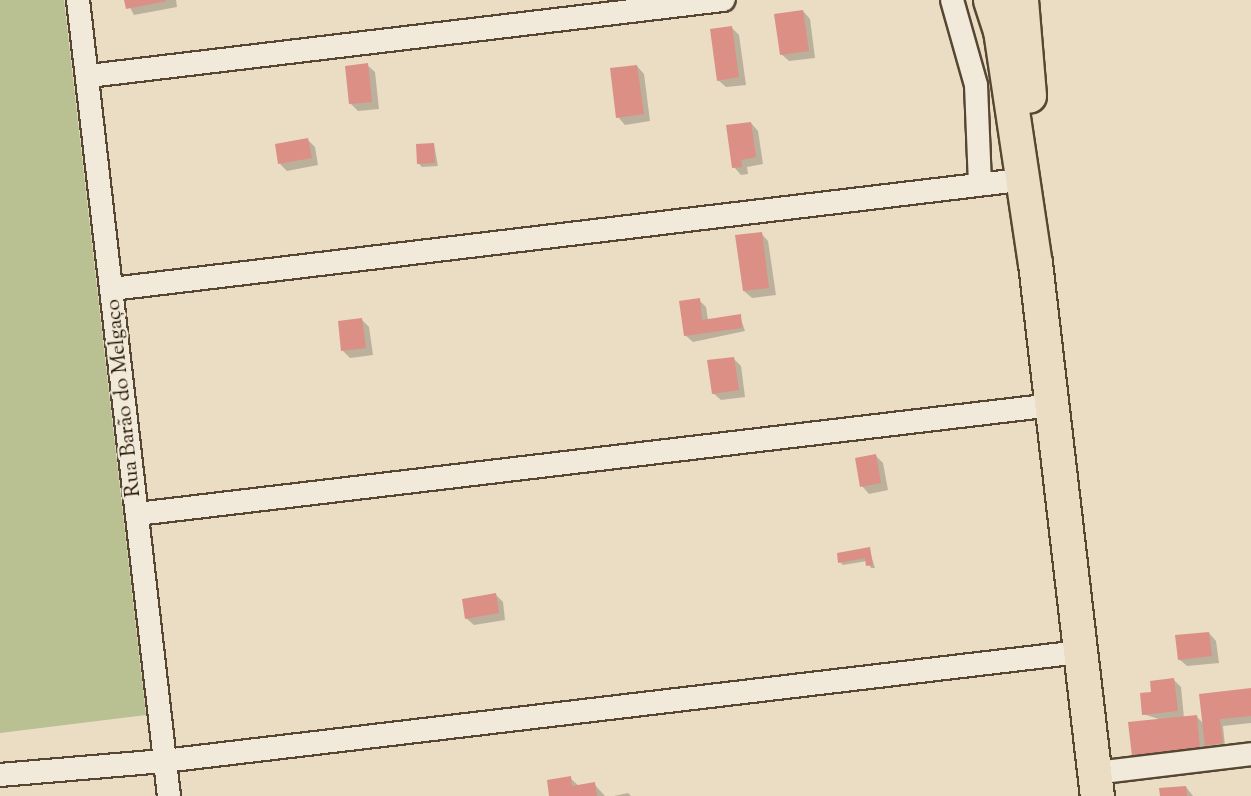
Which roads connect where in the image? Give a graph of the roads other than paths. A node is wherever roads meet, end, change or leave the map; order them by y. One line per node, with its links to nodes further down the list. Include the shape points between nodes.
1 (78, 0): 6 (street, Rua Barão do Melgaço)
2 (723, 0): 6 (street)
3 (952, 0): 8 (street, via 976,86)
4 (990, 0): 7 (main road, via 1000,30)
5 (1021, 0): 9 (main road)
6 (89, 76): 10 (street, Rua Barão do Melgaço)
7 (1020, 180): 8 (street); 9 (main road)
8 (980, 184): 10 (street)
9 (1035, 263): 11 (main road)
10 (112, 289): 12 (street, Rua Barão do Melgaço)
11 (1052, 405): 12 (street); 13 (main road)
12 (137, 514): 15 (street, Rua Barão do Melgaço)
13 (1080, 652): 15 (street); 17 (main road)
14 (1251, 754): 17 (street)
15 (164, 761): 16 (street); 18 (street, Rua Barão do Melgaço)
16 (0, 774)
17 (1096, 785)
18 (169, 796)

